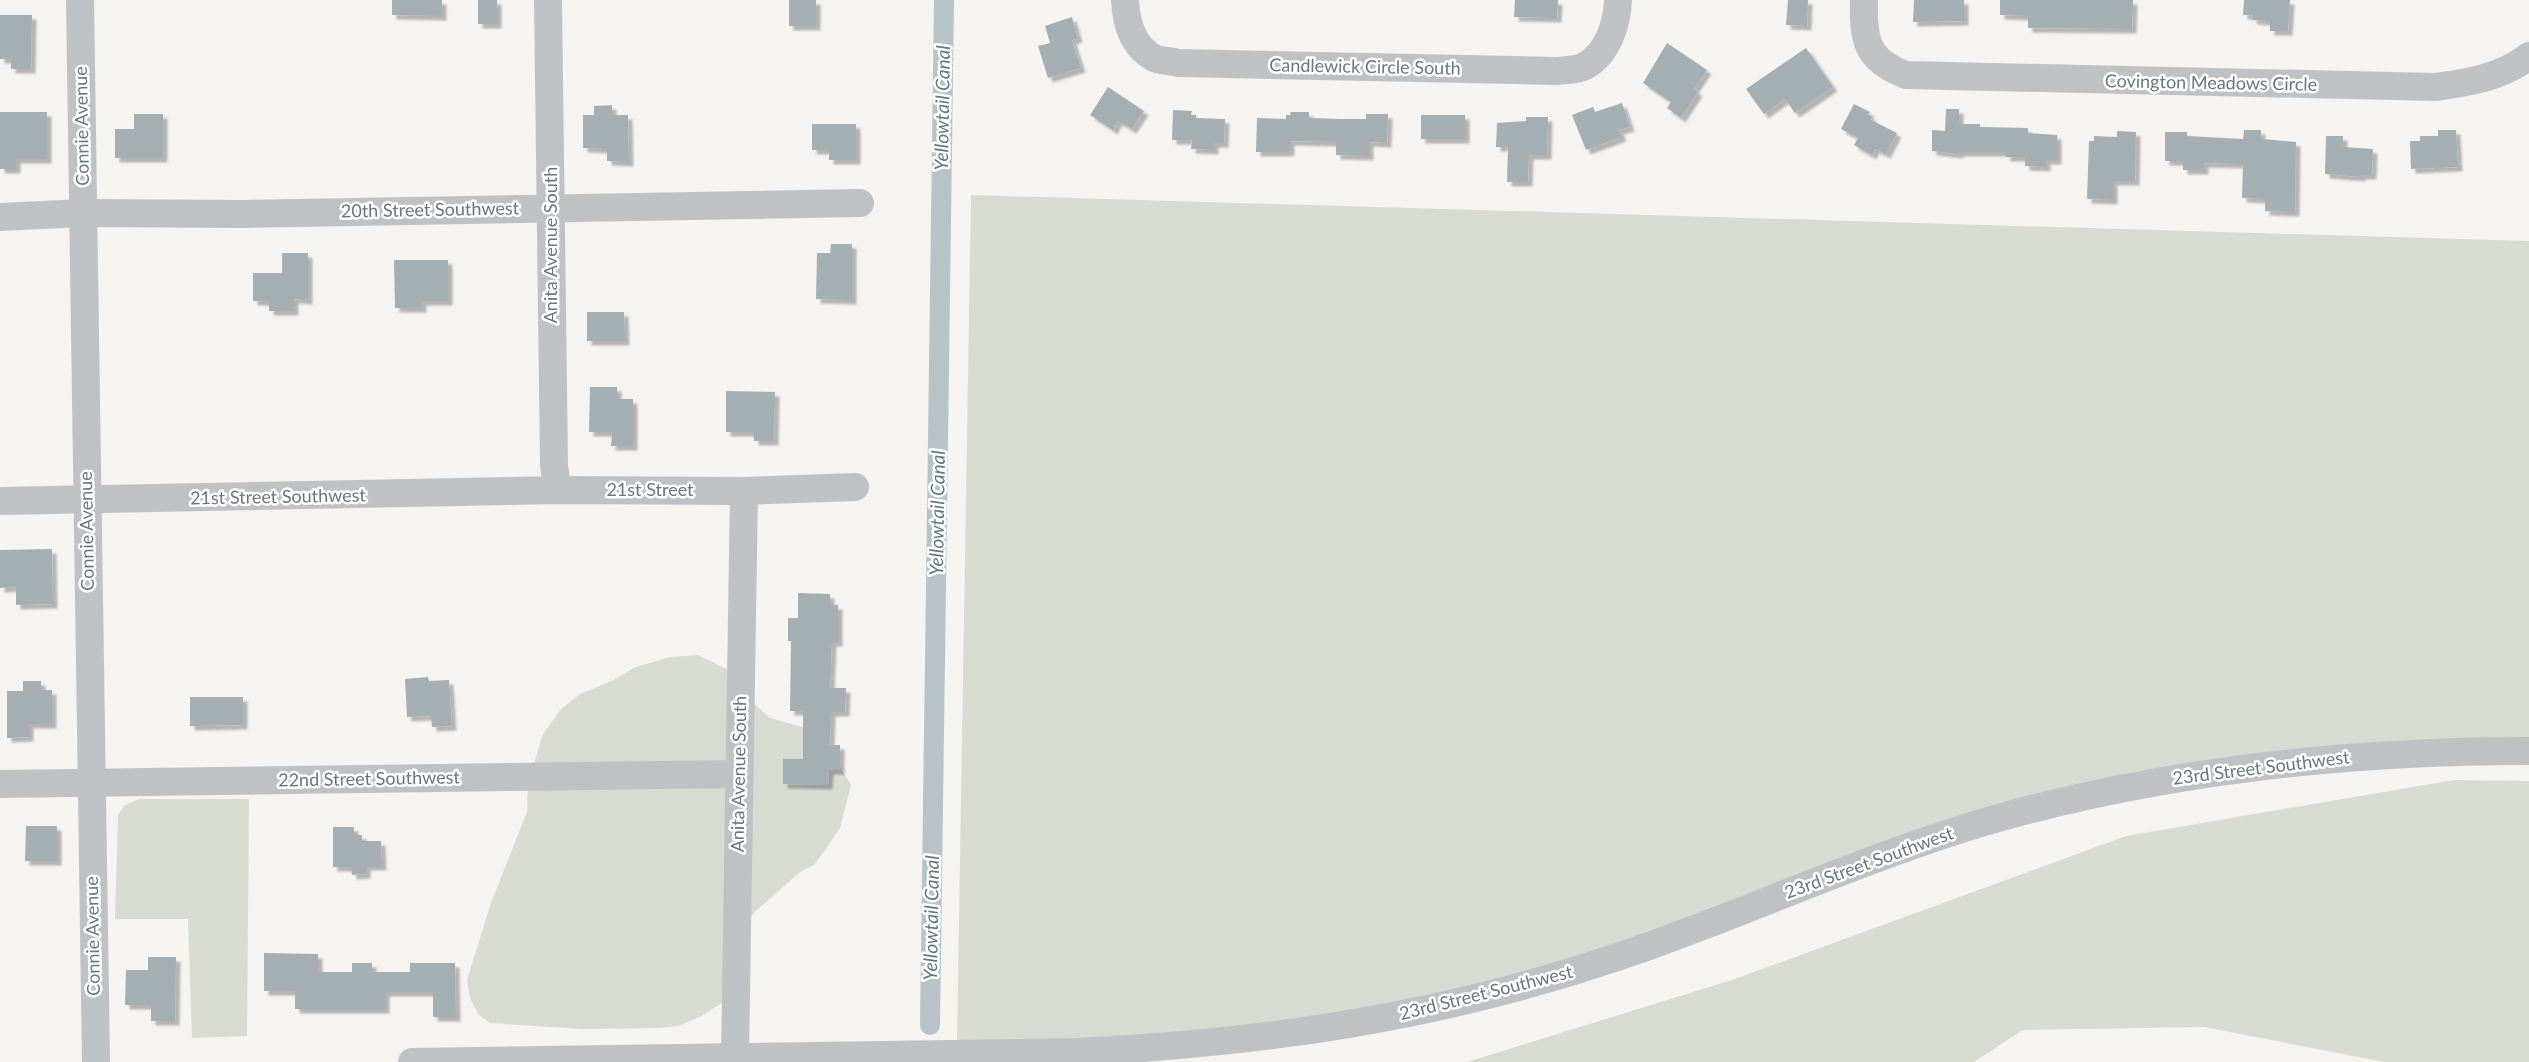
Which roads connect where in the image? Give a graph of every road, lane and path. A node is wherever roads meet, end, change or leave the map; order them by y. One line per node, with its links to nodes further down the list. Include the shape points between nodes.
1 (80, 0): 9 (street, Connie Avenue)
2 (548, 0): 8 (street, Anita Avenue South)
3 (1124, 0): 4 (street, Candlewick Circle South, via 1125,17 1132,37 1154,58 1178,63 1558,71 1583,68 1602,54 1618,16)
4 (1618, 0)
5 (1864, 0): 6 (street, Covington Meadows Circle, via 1864,29 1871,51 1888,68 1906,75 2435,88 2485,78)
6 (2529, 56)
7 (860, 203): 8 (street, 20th Street Southwest)
8 (550, 208): 9 (street, 20th Street Southwest, via 234,214); 12 (street, Anita Avenue South)
9 (83, 213): 10 (street, 20th Street Southwest); 14 (street, Connie Avenue)
10 (0, 217)
11 (856, 487): 13 (street)
12 (557, 490): 13 (street, 21st Street); 14 (street, 21st Street Southwest)
13 (744, 491): 17 (street, Anita Avenue South)
14 (87, 499): 15 (street, 21st Street Southwest); 18 (street, Connie Avenue)
15 (0, 501)
16 (2529, 751): 21 (street, 23rd Street Southwest, via 2438,751 2295,761 2210,772 2103,792 2023,811 1933,838 1619,956 1507,990 1356,1024 1268,1038)
17 (738, 774): 18 (street, 22nd Street Southwest); 20 (street, Anita Avenue South)
18 (90, 783): 19 (street, 22nd Street Southwest); 22 (street, Connie Avenue)
19 (0, 784)
20 (735, 1057): 21 (street, 23rd Street Southwest); 23 (street, 23rd Street Southwest)
21 (1023, 1057)
22 (96, 1062)
23 (412, 1062)

